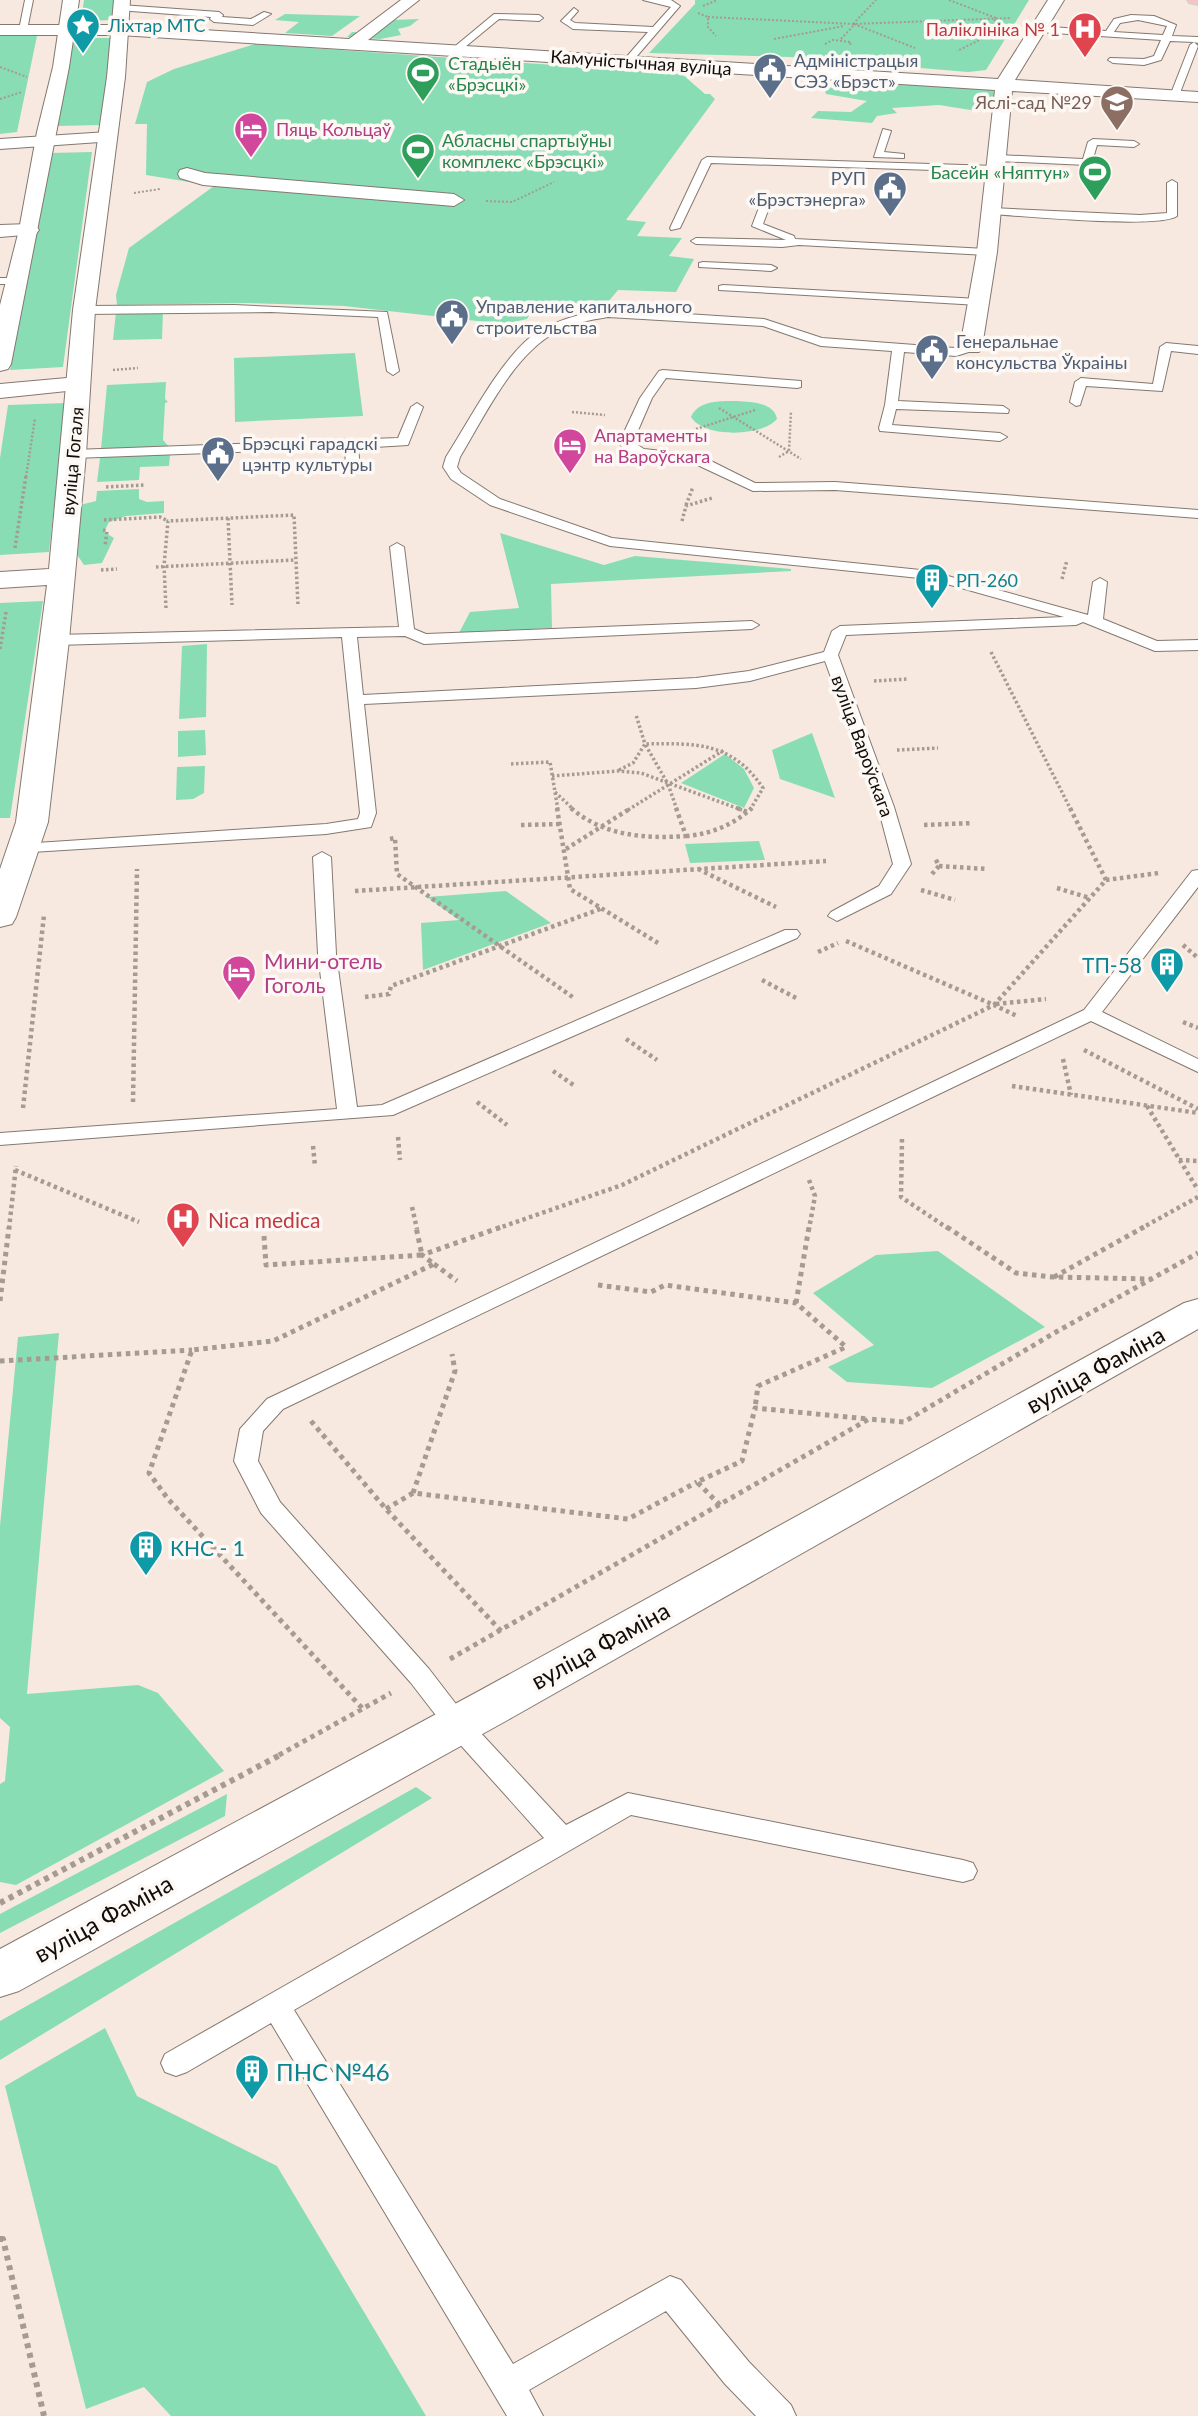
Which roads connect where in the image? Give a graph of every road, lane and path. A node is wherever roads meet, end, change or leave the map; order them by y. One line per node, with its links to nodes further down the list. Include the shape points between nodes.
1 (29, 0): 21 (lane)
2 (71, 0): 18 (street)
3 (410, 0): 28 (street)
4 (647, 0): 22 (lane, via 676,6)
5 (876, 0): 17 (path)
6 (949, 0): 15 (path)
7 (1056, 0): 19 (street)
8 (199, 8): 9 (lane)
9 (154, 10): 11 (lane); 12 (lane, via 253,22)
10 (574, 11): 22 (lane, via 565,21 573,26)
11 (121, 12): 18 (street, Камуністычная вуліца); 28 (street, Камуністычная вуліца); 42 (street, вуліца Гогаля)
12 (267, 15)
13 (708, 17): 17 (path)
14 (539, 18): 30 (lane, via 497,16)
15 (996, 18): 16 (path); 17 (path); 31 (path, via 989,35)
16 (1015, 18)
17 (854, 24): 25 (path); 26 (path); 29 (path)
18 (68, 29): 21 (street, Камуністычная вуліца); 43 (street)
19 (1038, 29): 23 (lane); 36 (street)
20 (0, 30): 21 (street, Камуністычная вуліца)
21 (23, 30)
22 (653, 30): 33 (lane)
23 (1109, 34): 24 (lane); 24 (lane, via 1118,20 1145,19 1171,23)
24 (1167, 38): 27 (lane); 32 (lane, via 1154,60)
25 (772, 39)
26 (840, 40)
27 (1196, 43): 38 (lane)
28 (353, 44): 30 (street, Камуністычная вуліца)
29 (915, 48)
30 (456, 50): 33 (street, Камуністычная вуліца)
31 (948, 54)
32 (1113, 60)
33 (628, 61): 36 (street, Камуністычная вуліца)
34 (0, 67): 35 (path)
35 (31, 79)
36 (1004, 84): 38 (street, Камуністычная вуліца); 46 (street)
37 (30, 89): 40 (path)
38 (1175, 96): 39 (street, Камуністычная вуліца)
39 (1198, 97)
40 (0, 99)
41 (886, 131): 46 (lane, via 878,155)
42 (108, 137): 43 (street); 64 (street, вуліца Гогаля)
43 (46, 140): 44 (street); 54 (street)
44 (0, 144)
45 (1134, 144): 46 (lane, via 1093,142 1087,162)
46 (997, 163): 52 (street); 53 (lane, via 707,160)
47 (187, 174): 51 (street)
48 (554, 182): 51 (path, via 512,202)
49 (1172, 183): 52 (lane, via 1172,216)
50 (768, 198): 57 (lane, via 757,226)
51 (454, 200)
52 (992, 211): 58 (street)
53 (675, 228)
54 (29, 230): 55 (street); 62 (street)
55 (0, 232)
56 (696, 241): 57 (lane)
57 (799, 242): 58 (lane)
58 (987, 252): 63 (street)
59 (703, 265): 60 (lane)
60 (733, 266): 61 (lane); 63 (lane, via 721,293)
61 (771, 268)
62 (7, 281): 68 (street)
63 (979, 302): 65 (street)
64 (84, 310): 71 (lane, via 310,308 383,314); 73 (street, вуліца Гогаля)
65 (971, 347): 66 (lane, via 956,352)
66 (898, 348): 78 (lane); 114 (lane, via 821,342 764,323 608,313 580,318 531,343 496,387 450,467 495,502 610,542 930,575)
67 (1198, 350): 77 (lane, via 1166,348 1158,388 1081,382)
68 (0, 363)
69 (138, 368): 70 (path)
70 (102, 370)
71 (393, 371)
72 (658, 381): 74 (lane, via 663,374); 83 (path, via 676,382); 88 (lane, via 626,443 641,453)
73 (78, 384): 75 (street); 87 (street, вуліца Гогаля)
74 (797, 384): 76 (path)
75 (0, 391)
76 (792, 398): 83 (path); 86 (path)
77 (1076, 402)
78 (891, 405): 80 (lane); 84 (lane, via 885,428)
79 (417, 407): 85 (lane, via 403,442)
80 (1003, 410)
81 (572, 412): 82 (path)
82 (608, 415)
83 (733, 417): 86 (path); 88 (path, via 663,440)
84 (1000, 437)
85 (351, 444): 87 (lane); 89 (lane)
86 (789, 451): 90 (path); 92 (path, via 831,476)
87 (74, 454): 107 (street, вуліца Гогаля)
88 (655, 454): 90 (lane, via 694,458)
89 (353, 467)
90 (743, 482): 92 (lane, via 753,487); 98 (path, via 726,494 686,506)
91 (144, 485): 93 (path)
92 (835, 486): 94 (lane)
93 (105, 487)
94 (1198, 514)
95 (228, 518): 97 (path); 100 (path, via 294,514); 102 (path)
96 (100, 520): 97 (path, via 160,517)
97 (168, 521): 103 (path)
98 (680, 532)
99 (397, 547): 116 (lane)
100 (295, 560): 102 (path); 113 (path)
101 (1067, 560): 108 (path)
102 (230, 564): 103 (path); 111 (path)
103 (164, 566): 104 (path); 112 (path)
104 (156, 567)
105 (117, 569): 106 (path)
106 (101, 570)
107 (61, 576): 109 (street); 118 (street, вуліца Гогаля)
108 (1062, 579)
109 (0, 580)
110 (1100, 582): 114 (lane)
111 (232, 605)
112 (165, 608)
113 (299, 610)
114 (1095, 621): 120 (lane, via 1155,646); 121 (lane, вуліца Вароўскага, via 840,631)
115 (752, 625): 116 (lane, via 424,639)
116 (408, 631): 117 (lane)
117 (349, 633): 118 (lane); 125 (lane)
118 (55, 640): 145 (street, вуліца Гогаля, via 32,822)
119 (987, 644): 155 (path)
120 (1198, 645)
121 (830, 655): 124 (lane, via 750,676); 164 (lane, вуліца Вароўскага, via 902,863 885,890)
122 (908, 679): 123 (path)
123 (862, 681)
124 (627, 686): 125 (lane); 126 (path)
125 (356, 700): 145 (lane, via 368,813 365,823)
126 (645, 744): 128 (path); 131 (path, via 634,763); 133 (path)
127 (938, 748): 129 (path)
128 (724, 750): 133 (path); 135 (path, via 744,762 763,788 759,802)
129 (891, 750)
130 (511, 764): 132 (path, via 550,762)
131 (618, 771): 132 (path); 133 (path, via 641,773)
132 (552, 776): 134 (path)
133 (668, 784): 135 (path); 140 (path); 141 (path)
134 (555, 792): 137 (path); 140 (path, via 572,810)
135 (748, 813): 141 (path, via 731,824)
136 (972, 823): 142 (path, via 922,826)
137 (561, 824): 138 (path); 144 (path)
138 (521, 825)
139 (394, 826): 143 (path)
140 (601, 827): 141 (path, via 651,837); 144 (path)
141 (686, 836)
142 (926, 836)
143 (395, 838)
144 (566, 849): 153 (path)
145 (11, 850): 165 (street, вуліца Гогаля)
146 (322, 856): 158 (lane)
147 (934, 856): 149 (path)
148 (826, 861): 151 (path)
149 (939, 866): 152 (path); 157 (path)
150 (137, 868): 190 (path)
151 (698, 869): 153 (path); 163 (path)
152 (987, 869)
153 (568, 877): 158 (path); 162 (path, via 570,889)
154 (1197, 877): 155 (path, via 1159,873); 179 (lane)
155 (1106, 880): 160 (path)
156 (1057, 888): 160 (path)
157 (920, 890): 159 (path); 161 (path)
158 (323, 892): 178 (lane)
159 (910, 897)
160 (1090, 898): 169 (path, via 994,1004)
161 (955, 900)
162 (603, 908): 170 (path); 178 (path, via 391,986 389,994)
163 (783, 911)
164 (837, 916)
165 (0, 917)
166 (855, 933): 169 (path)
167 (791, 934): 192 (lane, via 386,1111)
168 (831, 934): 169 (path)
169 (844, 940): 172 (path)
170 (658, 943)
171 (1182, 944): 173 (path)
172 (808, 957)
173 (1198, 958)
174 (38, 967): 176 (path)
175 (773, 974): 177 (path, via 761,979)
176 (37, 977)
177 (798, 999)
178 (332, 1000): 192 (lane)
179 (1091, 1014): 181 (lane); 184 (lane)
180 (631, 1034): 182 (path, via 624,1037)
181 (1059, 1037): 188 (path); 191 (path); 226 (lane, via 275,1404 252,1429 246,1461 270,1507)
182 (657, 1060)
183 (562, 1064): 185 (path, via 550,1069)
184 (1198, 1066)
185 (575, 1086)
186 (1006, 1086): 188 (path)
187 (487, 1095): 193 (path, via 475,1100)
188 (1071, 1095): 189 (path)
189 (1147, 1106): 191 (path); 199 (path)
190 (132, 1108)
191 (1198, 1111)
192 (348, 1114): 196 (lane)
193 (507, 1125)
194 (902, 1132): 210 (path, via 901,1197 1016,1273)
195 (397, 1134): 198 (path)
196 (0, 1139)
197 (312, 1139): 202 (path)
198 (400, 1160)
199 (1179, 1160): 200 (path); 204 (path)
200 (1198, 1161)
201 (29, 1163): 207 (path, via 15,1167)
202 (315, 1166)
203 (808, 1177): 213 (path, via 814,1196)
204 (1198, 1190)
205 (1198, 1197): 210 (path)
206 (412, 1207): 208 (path, via 422,1255 266,1265)
207 (139, 1222)
208 (264, 1236)
209 (1198, 1253): 211 (path)
210 (1053, 1277): 211 (path)
211 (1153, 1279): 220 (path, via 904,1422)
212 (596, 1285): 213 (path, via 650,1292 665,1285)
213 (796, 1303): 218 (path, via 846,1347 758,1386)
214 (1198, 1312): 227 (street, вуліца Фаміна)
215 (192, 1350): 217 (path)
216 (440, 1356): 222 (path, via 452,1350 454,1371)
217 (0, 1361)
218 (755, 1408): 220 (path); 221 (path, via 742,1461)
219 (322, 1416): 224 (path, via 311,1422)
220 (869, 1419): 223 (path)
221 (697, 1482): 222 (path, via 628,1519); 223 (path)
222 (413, 1493): 224 (path)
223 (720, 1505): 225 (path)
224 (386, 1508): 225 (path)
225 (501, 1631): 226 (path)
226 (420, 1676): 227 (lane); 230 (path)
227 (457, 1724): 228 (lane); 231 (street, вуліца Фаміна)
228 (563, 1840): 229 (lane, via 628,1804); 232 (lane)
229 (963, 1871)
230 (0, 1903)
231 (0, 1975)
232 (276, 2006): 233 (lane); 235 (lane)
233 (176, 2063)
234 (1, 2237): 236 (path)
235 (507, 2385): 237 (lane); 238 (lane, via 670,2291)
236 (44, 2416)
237 (526, 2416)
238 (779, 2416)

